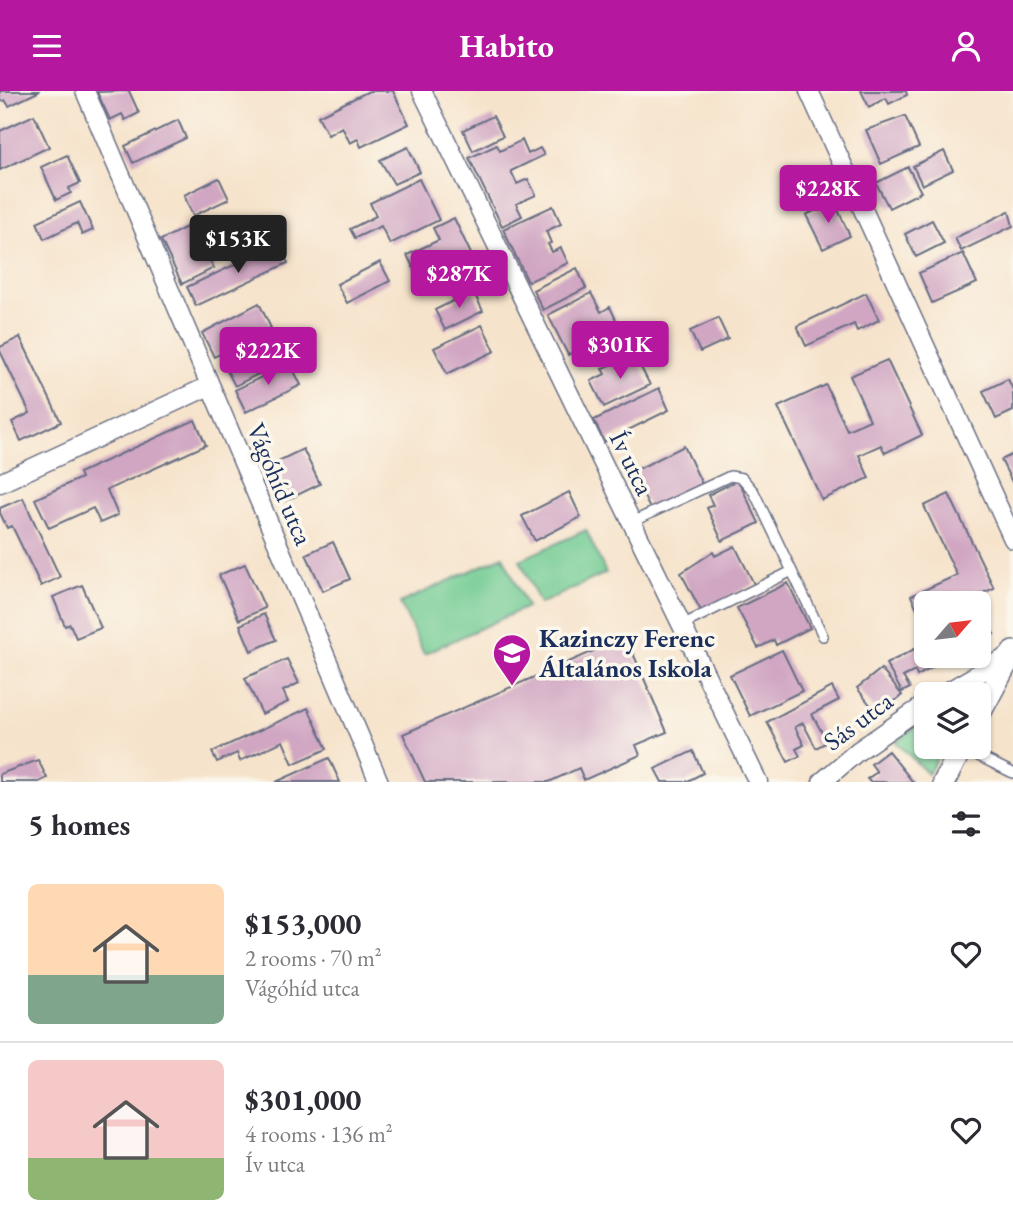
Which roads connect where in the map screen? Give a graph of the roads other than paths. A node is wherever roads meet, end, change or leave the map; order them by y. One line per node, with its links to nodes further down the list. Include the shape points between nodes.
1 (85, 91): 4 (street, Vágóhíd utca)
2 (422, 91): 6 (street, Ív utca)
3 (809, 91): 7 (street)
4 (209, 386): 5 (street); 18 (street, Vágóhíd utca)
5 (0, 483)
6 (632, 522): 8 (lane, via 730,476 741,478 754,492); 9 (street, Ív utca)
7 (1013, 539)
8 (792, 571): 9 (lane); 10 (lane)
9 (682, 625): 19 (street, Ív utca)
10 (823, 636)
11 (1012, 653): 12 (street); 13 (street)
12 (964, 682)
13 (991, 693)
14 (914, 712): 20 (street, Sás utca)
15 (956, 759): 21 (street)
16 (986, 759): 17 (lane)
17 (1013, 773)
18 (379, 782)
19 (758, 782)
20 (822, 782)
21 (944, 782)

